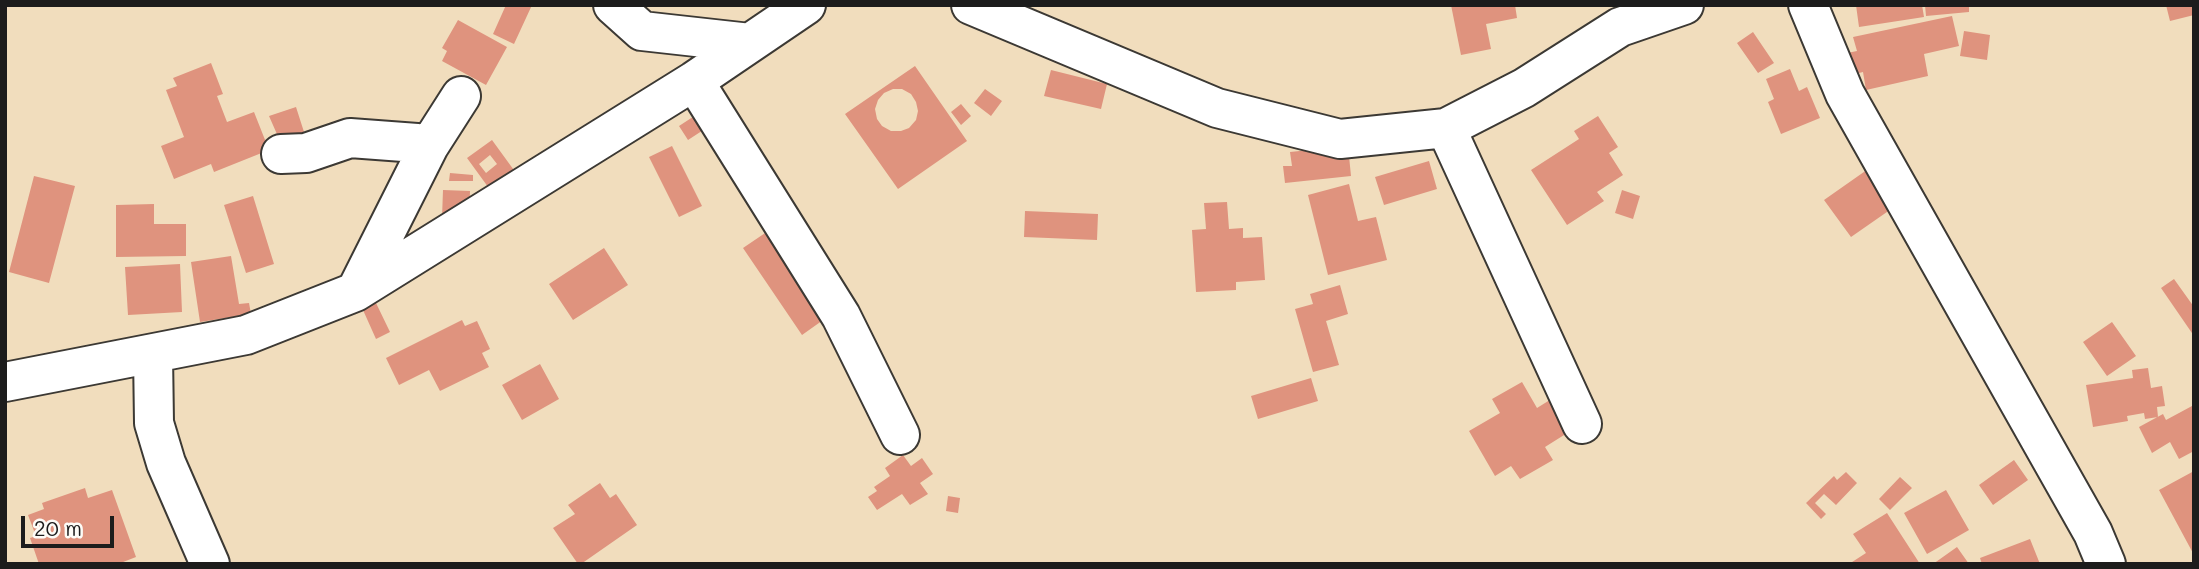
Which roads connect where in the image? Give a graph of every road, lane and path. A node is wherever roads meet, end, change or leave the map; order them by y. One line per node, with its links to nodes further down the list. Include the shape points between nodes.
1 (613, 5): 7 (street, via 642,31)
2 (681, 5): 7 (street)
3 (806, 5): 8 (street)
4 (971, 5): 11 (street, via 1217,108 1340,139)
5 (1684, 5): 11 (street, via 1620,27 1524,88)
6 (1808, 5): 20 (street, via 1844,94 2093,533)
7 (707, 40): 8 (street)
8 (750, 43): 9 (street)
9 (694, 81): 14 (street); 18 (street, via 842,316)
10 (461, 96): 12 (street)
11 (1446, 128): 17 (street)
12 (429, 146): 13 (street, via 349,138 306,153); 14 (street)
13 (281, 154)
14 (355, 292): 15 (street, via 246,335)
15 (153, 354): 16 (street); 19 (street, via 154,424)
16 (5, 382)
17 (1582, 424)
18 (900, 435)
19 (210, 564)
20 (2106, 564)

